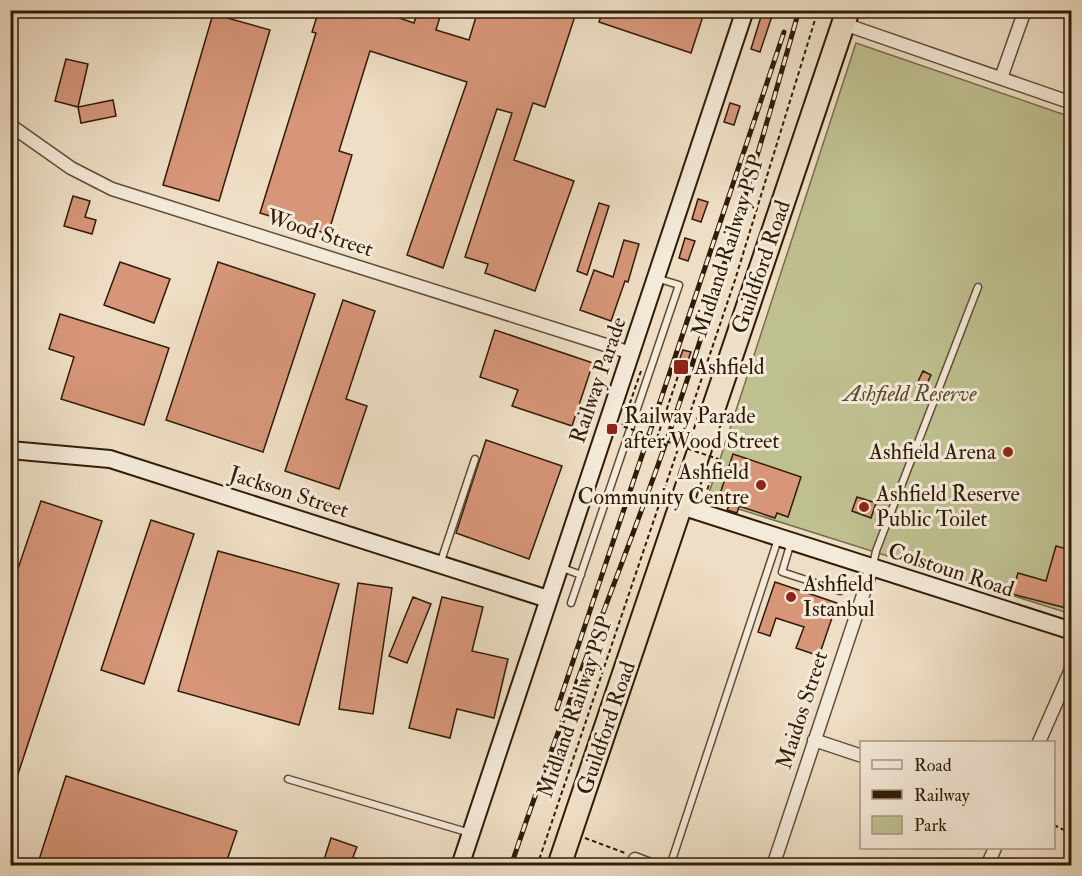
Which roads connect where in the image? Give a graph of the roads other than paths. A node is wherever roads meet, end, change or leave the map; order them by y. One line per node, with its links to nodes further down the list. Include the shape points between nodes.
1 (745, 10): 7 (street, Railway Parade)
2 (1025, 10): 4 (street)
3 (846, 17): 4 (street); 12 (highway, Guildford Road)
4 (1001, 78): 5 (street)
5 (1071, 102)
6 (10, 125): 9 (street, Wood Street, via 70,168 112,189)
7 (656, 278): 9 (street, Railway Parade); 17 (lane, via 679,285)
8 (978, 287): 16 (lane)
9 (631, 354): 15 (street, Railway Parade)
10 (10, 450): 14 (street, Jackson Street, via 110,459)
11 (475, 459): 14 (lane)
12 (681, 506): 13 (street, Colstoun Road); 31 (highway, Guildford Road)
13 (785, 540): 16 (street, Colstoun Road); 18 (lane, via 782,572); 33 (lane)
14 (440, 564): 19 (street, Jackson Street)
15 (559, 567): 17 (lane); 19 (street, Railway Parade)
16 (872, 568): 21 (street, Colstoun Road); 23 (street, Maidos Street)
17 (581, 575): 20 (lane)
18 (840, 591)
19 (548, 599): 27 (street, Railway Parade)
20 (571, 603)
21 (1071, 631)
22 (1071, 667): 24 (street)
23 (814, 740): 25 (street); 34 (street, Maidos Street)
24 (1039, 741)
25 (860, 756)
26 (288, 779): 27 (lane)
27 (471, 833): 30 (street, Railway Parade)
28 (995, 849): 35 (street)
29 (635, 860): 32 (street)
30 (460, 866)
31 (559, 866)
32 (653, 866)
33 (670, 866)
34 (773, 866)
35 (987, 866)

